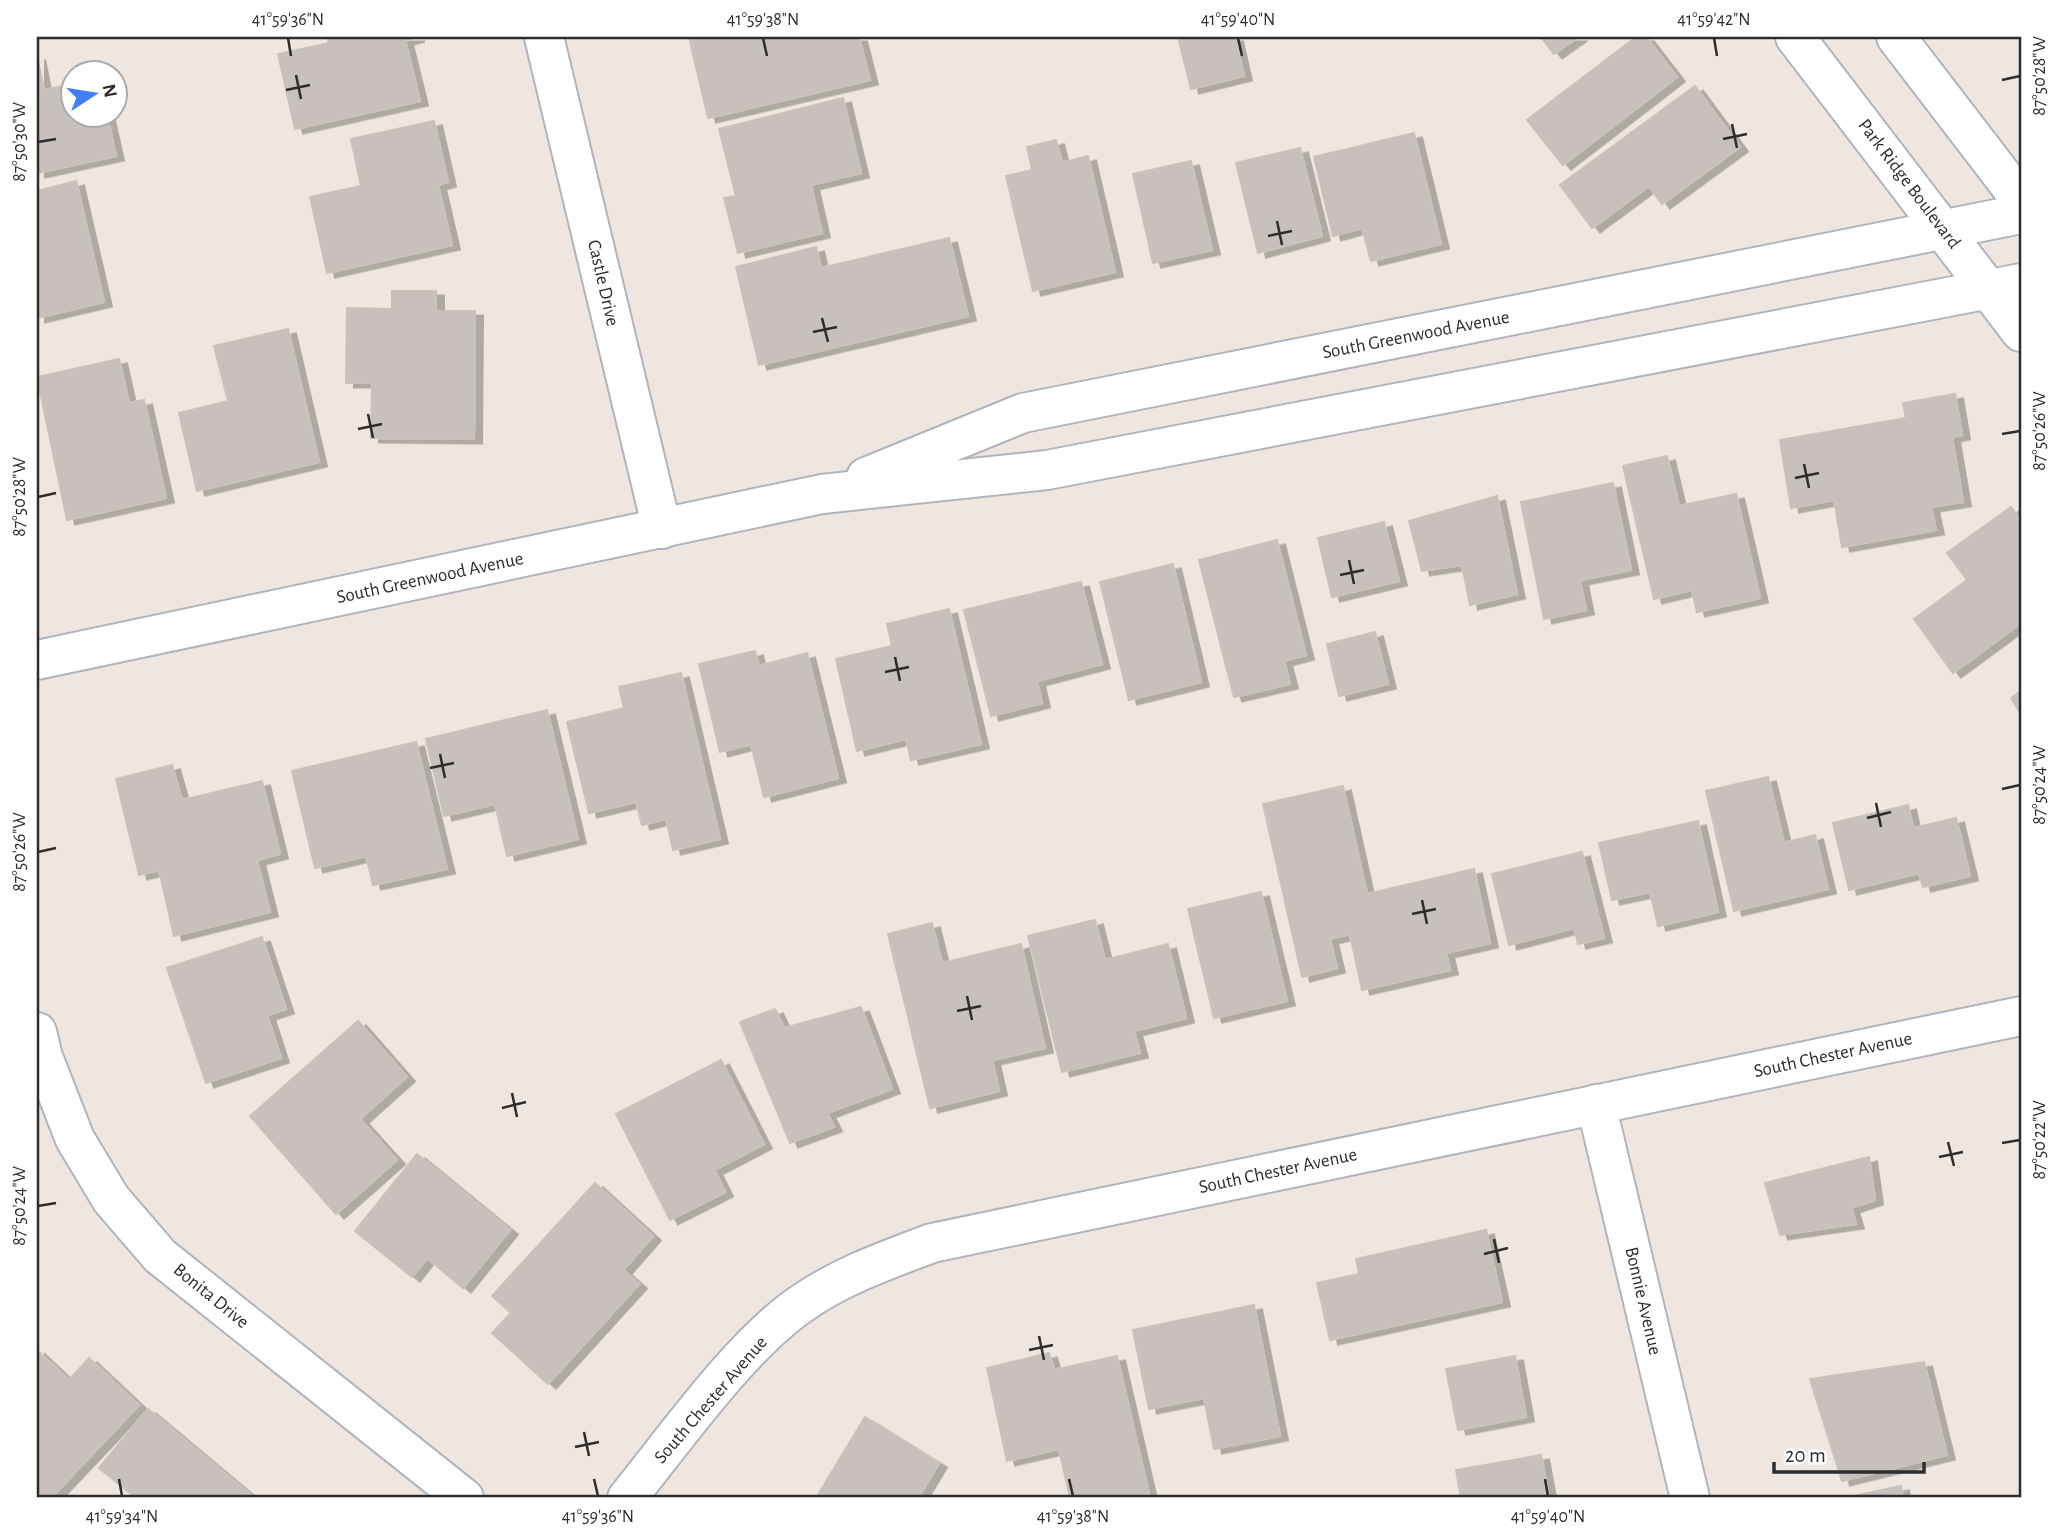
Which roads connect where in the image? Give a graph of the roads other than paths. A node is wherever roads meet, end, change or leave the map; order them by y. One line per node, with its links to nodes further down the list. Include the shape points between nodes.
1 (544, 37): 10 (street, Castle Drive)
2 (1795, 37): 6 (street, Park Ridge Boulevard)
3 (1896, 37): 4 (street)
4 (2021, 200)
5 (2021, 214): 6 (street, South Greenwood Avenue)
6 (1944, 229): 7 (street, Park Ridge Boulevard); 9 (street, South Greenwood Avenue, via 1023,413)
7 (2005, 286): 8 (street, Park Ridge Boulevard); 9 (street, South Greenwood Avenue, via 1047,470)
8 (2021, 332)
9 (822, 494): 10 (street, South Greenwood Avenue)
10 (662, 528): 11 (street, South Greenwood Avenue)
11 (37, 660)
12 (2021, 1016): 14 (street, South Chester Avenue)
13 (37, 1032): 15 (street, Bonita Drive, via 75,1139 111,1199 160,1256)
14 (1595, 1104): 16 (street, South Chester Avenue, via 932,1244 865,1268 800,1304 746,1354); 17 (street, Bonnie Avenue)
15 (464, 1498)
16 (626, 1498)
17 (1690, 1498)

